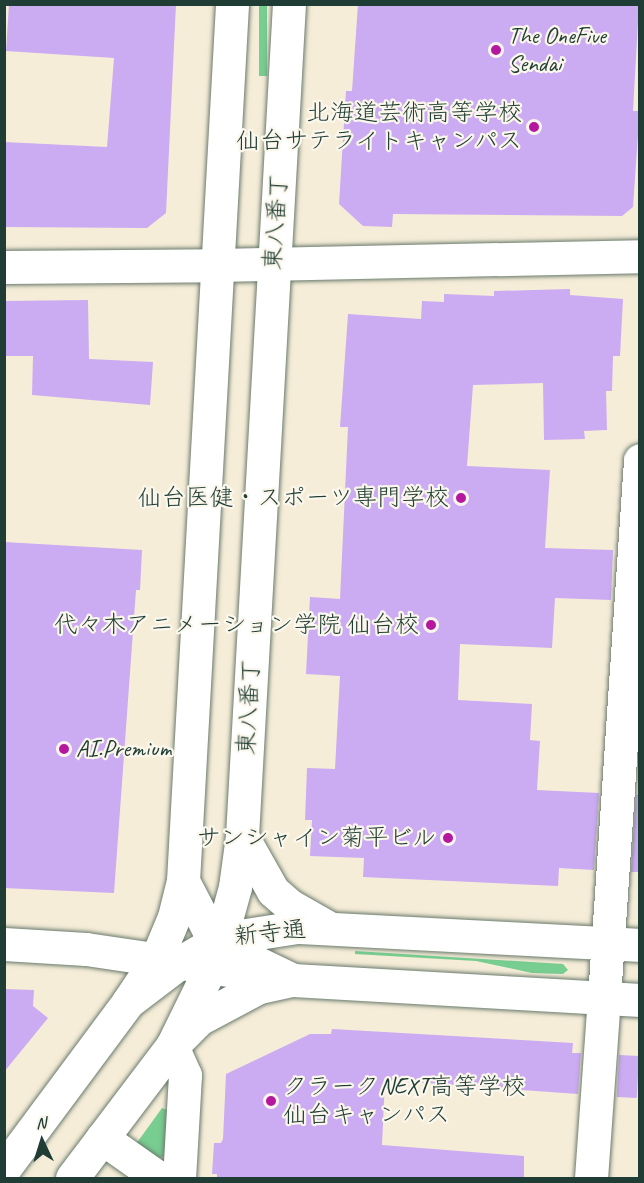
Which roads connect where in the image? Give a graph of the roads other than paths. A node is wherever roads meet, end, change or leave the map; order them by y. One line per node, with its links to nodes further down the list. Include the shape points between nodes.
1 (232, 4): 5 (street)
2 (290, 4): 4 (street, 東八番丁)
3 (639, 256): 4 (street)
4 (274, 262): 5 (street); 8 (street, 東八番丁)
5 (217, 265): 6 (street); 9 (street)
6 (4, 267)
7 (639, 460): 12 (street)
8 (242, 836): 10 (street, via 273,891 296,910); 13 (street, 東八番丁, via 235,886)
9 (183, 881): 13 (street); 14 (street)
10 (330, 929): 12 (street, 新寺通); 13 (street, 新寺通, via 287,928)
11 (4, 944): 14 (street, via 86,949)
12 (624, 944): 16 (street)
13 (216, 953): 14 (street, 新寺通); 15 (street, via 251,961); 18 (street, 東八番丁)
14 (167, 961): 20 (street, via 128,1002)
15 (293, 980): 16 (street, 新寺通); 18 (street, 新寺通, via 259,987 229,1001 199,1019)
16 (604, 998): 17 (street, 新寺通); 24 (street)
17 (639, 1000)
18 (172, 1046): 19 (street, 新寺通); 23 (street, via 185,1075)
19 (102, 1138): 21 (street, 新寺通); 22 (street)
20 (4, 1169)
21 (72, 1179)
22 (159, 1179)
23 (179, 1179)
24 (591, 1179)

